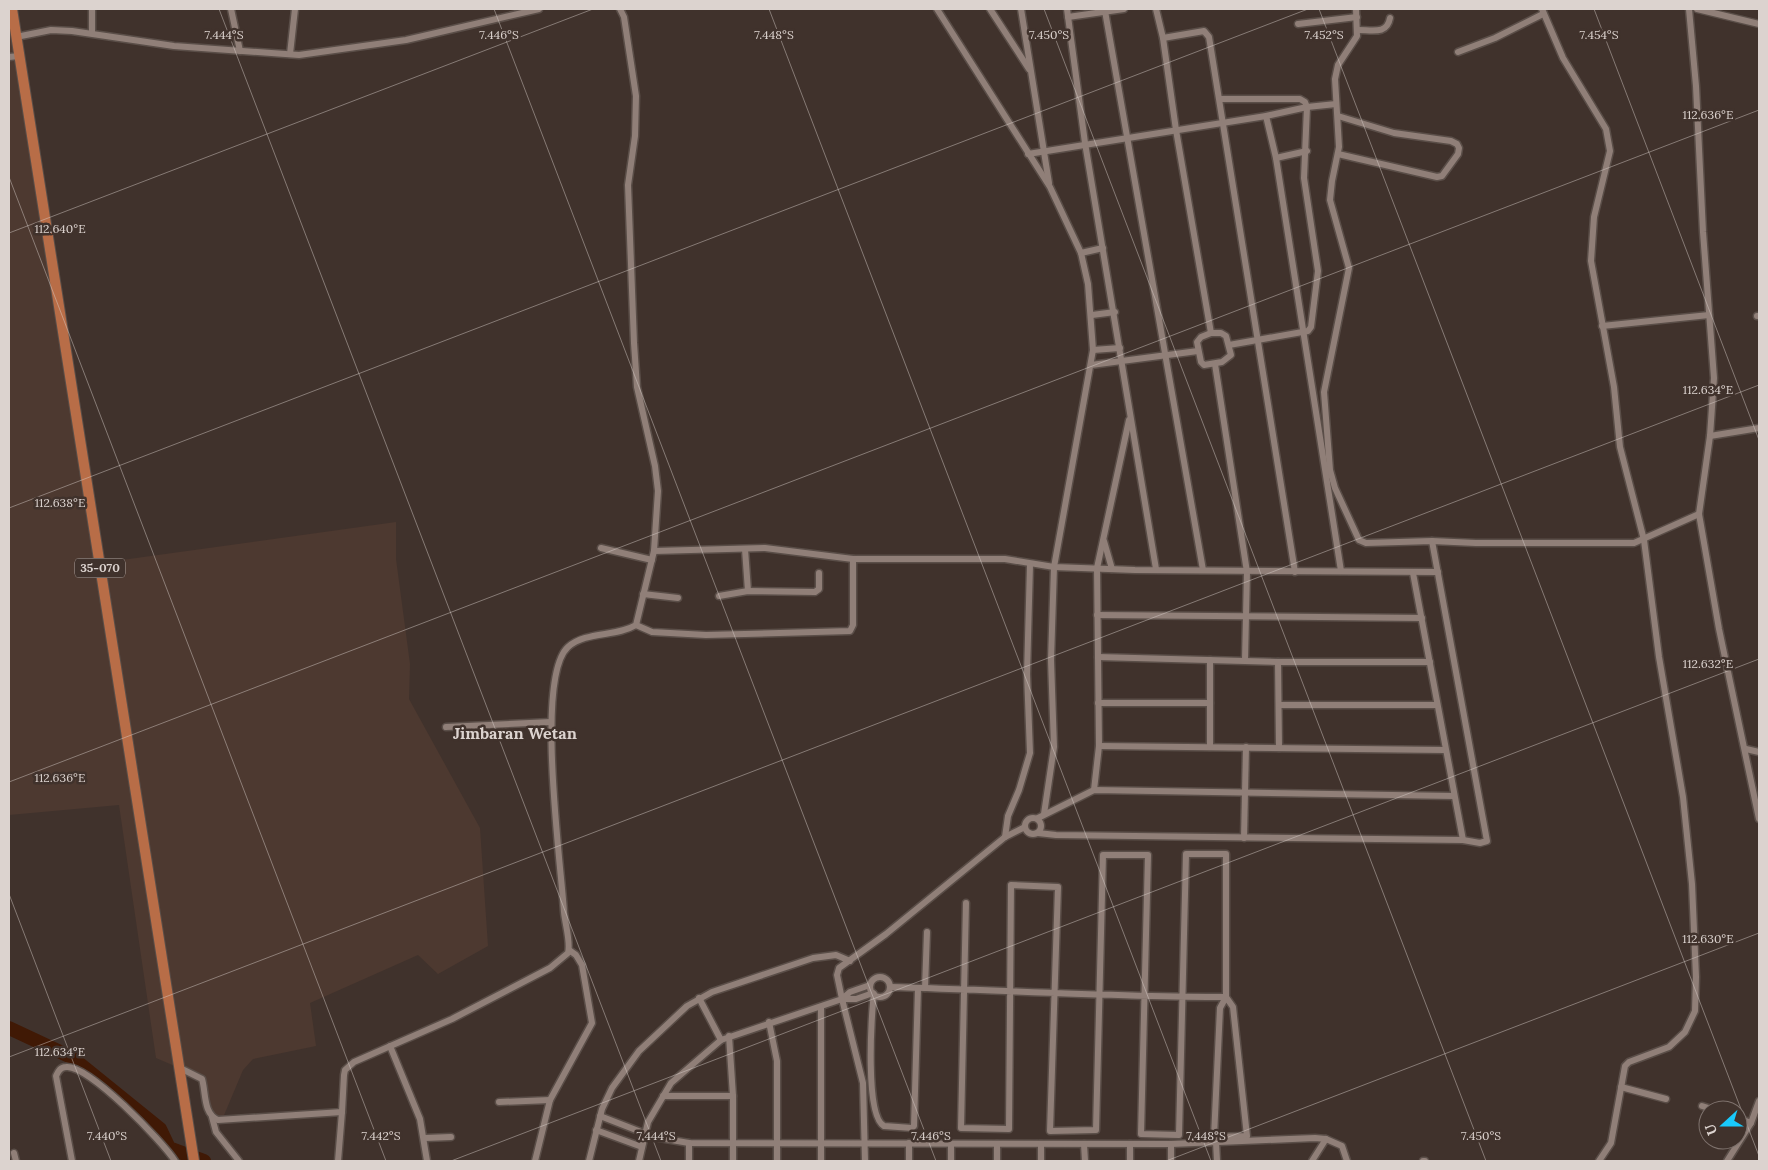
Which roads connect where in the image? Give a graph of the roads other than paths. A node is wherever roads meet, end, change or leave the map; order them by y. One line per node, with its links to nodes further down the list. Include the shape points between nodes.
1 (12, 9): 25 (main road, 35-070)
2 (92, 9): 24 (street)
3 (231, 9): 27 (street)
4 (295, 9): 29 (street)
5 (538, 9): 29 (street, via 406,40)
6 (620, 9): 73 (street, via 636,96 635,136 629,171 630,279 637,387 658,491)
7 (937, 9): 43 (street)
8 (990, 9): 31 (street)
9 (1021, 9): 31 (street)
10 (1067, 9): 18 (street)
11 (1124, 9): 16 (street)
12 (1156, 9): 26 (street)
13 (1356, 9): 19 (street)
14 (1689, 9): 50 (street)
15 (1697, 9): 22 (street)
16 (1105, 11): 18 (street); 39 (street)
17 (1543, 12): 28 (street, via 1494,38); 52 (street, via 1563,58 1606,128 1609,140 1610,151 1593,226 1591,261)
18 (1068, 17): 40 (street)
19 (1357, 17): 21 (street); 23 (street)
20 (1390, 18): 23 (street, via 1383,30)
21 (1298, 24)
22 (1759, 24)
23 (1358, 30): 33 (street, via 1355,42 1338,65)
24 (92, 33): 25 (street, via 51,30); 27 (street, via 174,46)
25 (16, 37): 30 (main road, 35-070)
26 (1163, 38): 32 (street, via 1199,32 1208,34); 38 (street)
27 (240, 51): 29 (street)
28 (1458, 52)
29 (290, 54)
30 (14, 57): 146 (main road, 35-070)
31 (1031, 72): 42 (street)
32 (1220, 98): 34 (street, via 1302,99); 37 (street)
33 (1336, 104): 34 (street); 36 (street)
34 (1307, 107): 35 (street); 41 (street)
35 (1266, 116): 37 (street); 45 (street)
36 (1338, 116): 44 (street); 44 (street, via 1394,133 1451,141 1459,148 1442,176 1437,177)
37 (1222, 122): 38 (street); 55 (street)
38 (1176, 130): 39 (street); 53 (street)
39 (1126, 137): 40 (street); 60 (street)
40 (1085, 143): 42 (street); 47 (street)
41 (1307, 151): 45 (street); 54 (street, via 1304,178 1318,280 1311,327)
42 (1044, 152): 43 (street); 46 (street)
43 (1028, 154): 46 (street)
44 (1338, 154): 70 (street, via 1330,200 1349,268 1325,380 1330,470 1359,540 1366,543)
45 (1276, 158): 54 (street)
46 (1050, 187): 48 (street)
47 (1104, 248): 48 (street); 49 (street)
48 (1081, 253): 51 (street)
49 (1115, 312): 51 (street); 57 (street)
50 (1709, 314): 52 (street); 66 (street, via 1714,378)
51 (1092, 315): 58 (street)
52 (1602, 326): 69 (street, via 1614,387 1620,447)
53 (1211, 333): 56 (street, via 1223,333); 59 (street, via 1198,339)
54 (1303, 334): 55 (street); 82 (street)
55 (1258, 340): 56 (street); 84 (street)
56 (1230, 345): 62 (street, via 1229,358)
57 (1120, 348): 58 (street); 61 (street)
58 (1093, 350): 63 (street)
59 (1198, 351): 60 (street); 62 (street, via 1203,364)
60 (1164, 356): 61 (street); 81 (street)
61 (1122, 362): 63 (street); 64 (street)
62 (1215, 364): 83 (street)
63 (1091, 365): 77 (street)
64 (1129, 416): 68 (street); 80 (street)
65 (1759, 428): 66 (street)
66 (1710, 436): 67 (street)
67 (1699, 514): 69 (street); 111 (street, via 1723,648)
68 (1103, 539): 78 (street); 79 (street)
69 (1644, 540): 70 (street, via 1634,543); 147 (street, via 1683,797 1692,884 1696,1003 1690,1025 1676,1042 1627,1063)
70 (1432, 541): 85 (street)
71 (601, 548): 75 (street)
72 (745, 549): 73 (street); 74 (street, via 765,548); 88 (street)
73 (654, 551): 75 (street)
74 (853, 559): 76 (street, via 1013,559); 95 (street, via 853,629 850,631 706,634 652,632)
75 (652, 560): 89 (street)
76 (1028, 563): 77 (street); 121 (street, via 1026,674 1030,753 1008,816)
77 (1054, 567): 78 (street); 117 (street, via 1051,660 1054,748)
78 (1097, 568): 79 (street); 92 (street)
79 (1112, 569): 80 (street)
80 (1156, 570): 81 (street)
81 (1203, 570): 83 (street)
82 (1341, 571): 84 (street); 87 (street)
83 (1247, 572): 84 (street); 93 (street)
84 (1295, 572)
85 (1438, 572): 87 (street); 123 (street, via 1488,837 1483,843)
86 (820, 573): 88 (street, via 819,588 815,592)
87 (1413, 573): 94 (street)
88 (748, 591): 90 (street)
89 (643, 594): 91 (street); 95 (street)
90 (719, 596)
91 (678, 598)
92 (1097, 615): 93 (street); 96 (street)
93 (1246, 616): 94 (street); 98 (street)
94 (1422, 618): 100 (street)
95 (636, 626): 105 (street, via 580,640 567,648 558,663 554,680)
96 (1098, 657): 97 (street); 101 (street)
97 (1210, 660): 98 (street); 102 (street)
98 (1245, 660): 99 (street)
99 (1278, 662): 100 (street); 103 (street)
100 (1430, 662): 104 (street)
101 (1098, 702): 102 (street); 107 (street)
102 (1210, 703): 108 (street)
103 (1279, 705): 104 (street); 110 (street)
104 (1437, 705): 112 (street)
105 (550, 722): 106 (street); 126 (street)
106 (446, 727)
107 (1099, 746): 108 (street); 114 (street)
108 (1210, 747): 109 (street)
109 (1246, 747): 110 (street); 115 (street)
110 (1279, 748): 112 (street)
111 (1746, 749): 113 (street); 118 (street)
112 (1444, 750): 116 (street)
113 (1759, 752)
114 (1094, 790): 115 (street); 117 (street)
115 (1244, 794): 116 (street); 122 (street)
116 (1454, 796): 123 (street)
117 (1041, 816): 119 (street, via 1030,818); 120 (street, via 1042,825)
118 (1759, 819)
119 (1025, 827): 120 (street, via 1030,834); 121 (street)
120 (1038, 832): 122 (street, via 1056,836)
121 (1005, 836): 127 (street)
122 (1244, 838): 123 (street)
123 (1463, 840)
124 (966, 902): 131 (street)
125 (927, 932): 130 (street)
126 (569, 950): 145 (street, via 566,957 550,968 452,1019); 151 (street, via 582,965 592,1022)
127 (850, 961): 139 (street, via 836,955 813,958); 140 (street, via 837,972)
128 (870, 985): 129 (street, via 880,977 886,979); 134 (street); 140 (street, via 850,992)
129 (890, 987): 130 (street); 134 (street, via 883,996)
130 (922, 988): 131 (street); 134 (street, via 912,1128 884,1126 879,1122 871,1086)
131 (963, 990): 132 (street); 132 (street, via 961,1128 1009,1129)
132 (1010, 991): 133 (street); 133 (street, via 1011,885 1058,887)
133 (1054, 992): 135 (street); 135 (street, via 1050,1131 1096,1130)
134 (873, 993): 140 (street, via 856,999)
135 (1099, 993): 136 (street); 136 (street, via 1103,856 1148,856)
136 (1144, 995): 137 (street); 137 (street, via 1141,1134 1179,1135)
137 (1182, 997): 138 (street); 138 (street, via 1186,854 1226,854)
138 (1226, 997): 138 (street, via 1233,1007 1247,1136 1214,1137 1220,1008)
139 (699, 998): 144 (street); 155 (street, via 631,1059 612,1088)
140 (842, 999): 141 (street); 169 (street, via 863,1083)
141 (821, 1007): 142 (street); 168 (street)
142 (769, 1022): 143 (street); 167 (street, via 777,1061)
143 (729, 1036): 144 (street); 149 (street)
144 (721, 1040): 148 (street, via 677,1077)
145 (390, 1046): 154 (street, via 354,1062 345,1070); 162 (street)
146 (180, 1068): 156 (street, via 202,1079 208,1112); 182 (main road, 35-070)
147 (1621, 1087): 150 (street); 204 (street, via 1611,1144)
148 (664, 1096): 149 (street); 160 (street)
149 (733, 1096): 166 (street)
150 (1666, 1099)
151 (550, 1100): 153 (street); 186 (street)
152 (1759, 1101): 158 (street)
153 (499, 1102)
154 (342, 1112): 156 (street, via 232,1120); 184 (street)
155 (600, 1116): 159 (street); 160 (street)
156 (212, 1117): 183 (street, via 216,1132)
157 (1748, 1122): 158 (street)
158 (1751, 1123): 205 (street)
159 (596, 1130): 177 (street); 187 (street)
160 (644, 1134): 165 (street); 177 (street)
161 (451, 1137): 162 (street)
162 (425, 1138): 185 (street)
163 (1326, 1139): 164 (street); 202 (street); 203 (street, via 1342,1146)
164 (1216, 1142): 176 (street); 201 (street)
165 (689, 1143): 166 (street); 189 (street)
166 (733, 1143): 167 (street); 190 (street)
167 (777, 1143): 168 (street); 191 (street)
168 (820, 1143): 169 (street); 192 (street)
169 (865, 1143): 170 (street); 193 (street)
170 (909, 1143): 171 (street); 194 (street)
171 (951, 1144): 172 (street); 195 (street)
172 (997, 1144): 173 (street); 196 (street)
173 (1041, 1144): 174 (street); 197 (street)
174 (1084, 1144): 175 (street); 198 (street)
175 (1130, 1144): 176 (street); 199 (street)
176 (1171, 1144): 200 (street)
177 (642, 1147): 188 (street)
178 (14, 1153): 179 (street)
179 (16, 1161)
180 (72, 1161): 181 (street, via 56,1076 67,1066 76,1068 102,1086)
181 (175, 1161)
182 (194, 1161)
183 (239, 1161)
184 (338, 1161)
185 (428, 1161)
186 (535, 1161)
187 (589, 1161)
188 (639, 1161)
189 (689, 1161)
190 (733, 1161)
191 (777, 1161)
192 (820, 1161)
193 (865, 1161)
194 (909, 1161)
195 (952, 1161)
196 (997, 1161)
197 (1041, 1161)
198 (1085, 1161)
199 (1130, 1161)
200 (1171, 1161)
201 (1217, 1161)
202 (1312, 1161)
203 (1347, 1161)
204 (1599, 1161)
205 (1727, 1161)

